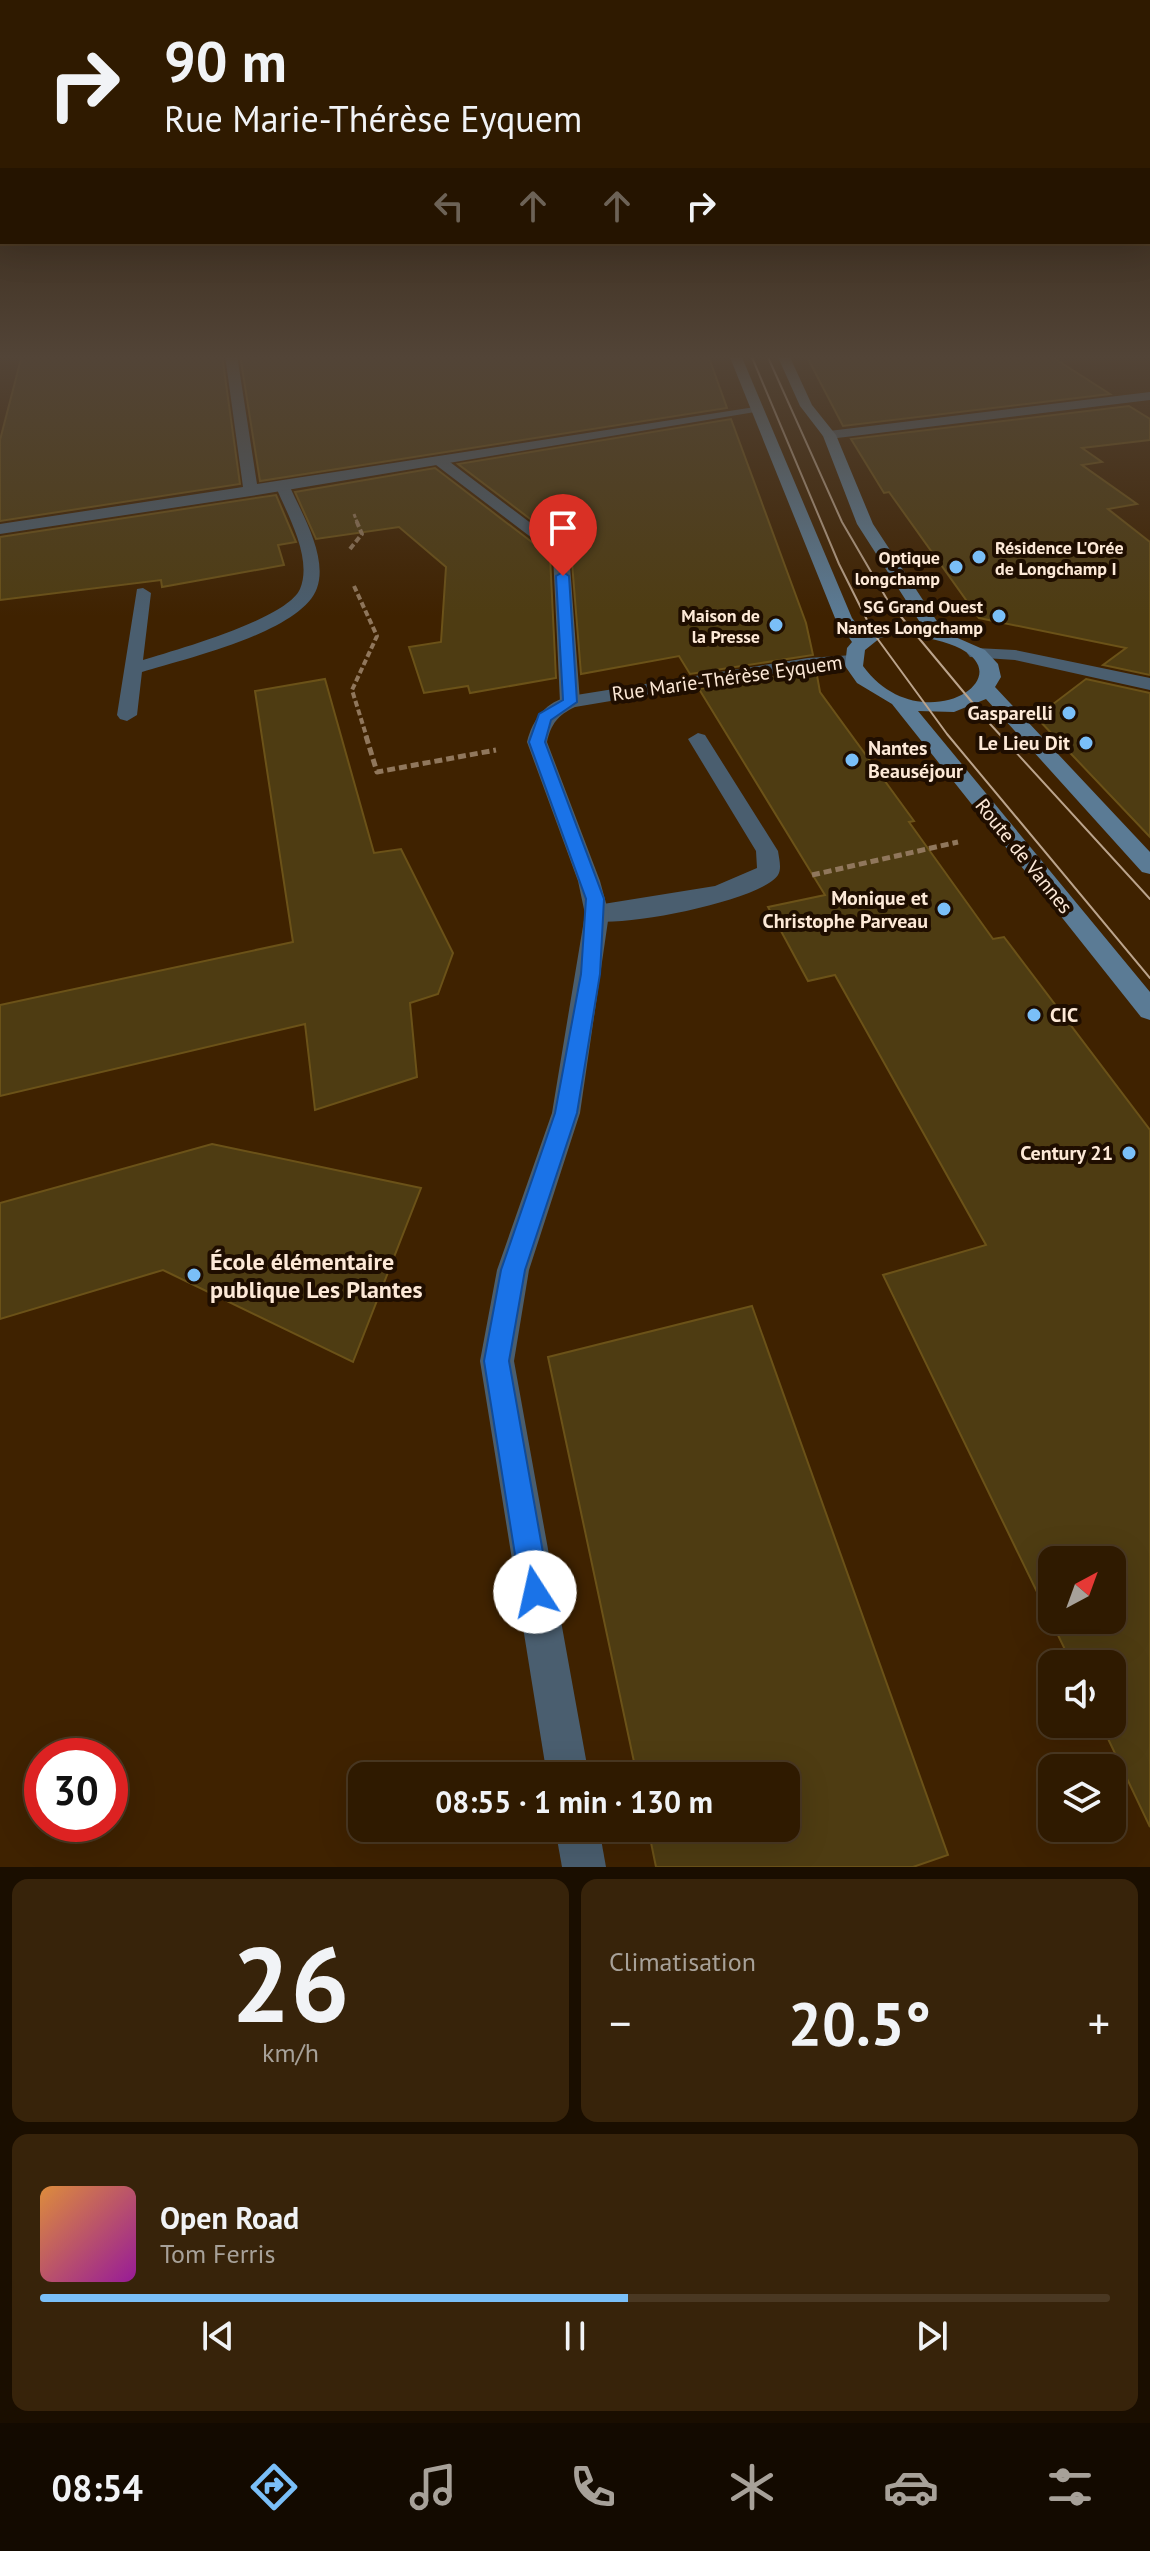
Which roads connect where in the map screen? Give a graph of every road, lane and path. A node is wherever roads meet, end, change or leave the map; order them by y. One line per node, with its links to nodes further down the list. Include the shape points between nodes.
1 (244, 442): 7 (street)
2 (563, 442): 5 (street)
3 (768, 442): 14 (main road)
4 (832, 442): 13 (main road, via 865,524)
5 (441, 462): 6 (street); 20 (street, via 561,552)
6 (283, 487): 7 (street); 16 (street, via 310,568 309,590 297,606)
7 (251, 492): 9 (street)
8 (352, 510): 10 (path, via 362,534)
9 (0, 529)
10 (348, 551)
11 (353, 585): 23 (path, via 377,636 352,690 377,772)
12 (143, 593): 16 (street)
13 (935, 632): 14 (main road, via 896,629 874,634); 15 (main road)
14 (857, 651): 19 (main road, via 857,673 869,686); 20 (street, Rue Marie-Thérèse Eyquem)
15 (976, 653): 17 (street, via 1015,655); 18 (main road, via 988,670)
16 (133, 669): 21 (street)
17 (1150, 684)
18 (986, 688): 19 (main road, via 970,701 949,706); 25 (main road)
19 (899, 700): 28 (main road, Route de Vannes)
20 (570, 702): 23 (street, via 545,717)
21 (127, 715)
22 (698, 739): 27 (street, via 767,851 769,871 763,879 728,891)
23 (537, 742): 27 (street)
24 (963, 841): 26 (path)
25 (1150, 866)
26 (806, 876)
27 (597, 914): 29 (street, via 566,1113 513,1270 497,1361)
28 (1150, 1010)
29 (566, 1762)
30 (580, 1842): 31 (street)
31 (584, 1867)

